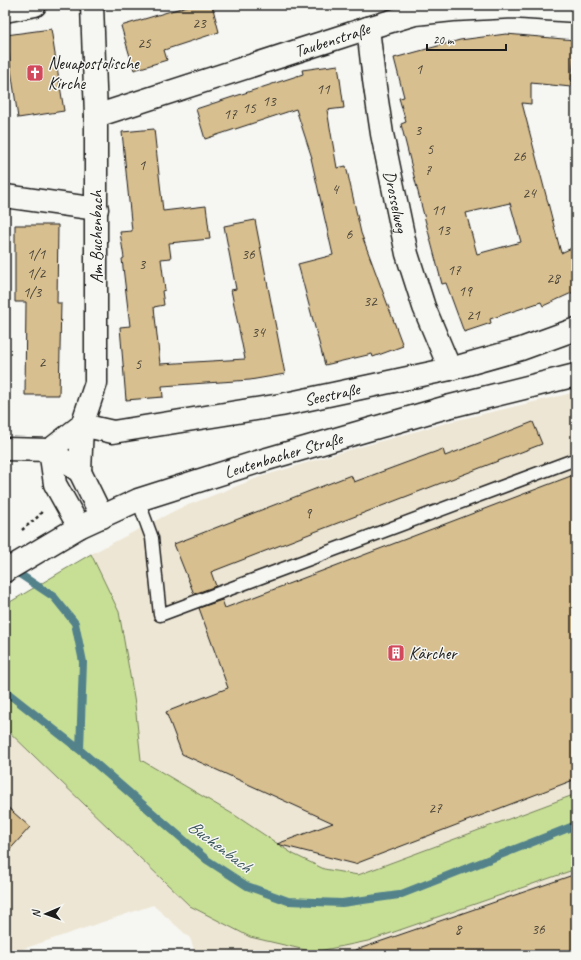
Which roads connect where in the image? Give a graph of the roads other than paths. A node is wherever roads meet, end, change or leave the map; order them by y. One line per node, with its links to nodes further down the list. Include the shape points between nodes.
1 (35, 5): 3 (street)
2 (92, 5): 6 (street, Am Buchenbach)
3 (5, 11)
4 (576, 11): 5 (street, Taubenstraße, via 513,7 453,10 415,14)
5 (368, 28): 6 (street, Taubenstraße); 10 (street, Drosselweg, via 382,134 407,254 424,307)
6 (96, 116): 8 (street, Am Buchenbach)
7 (5, 196): 8 (street)
8 (97, 209): 12 (street, Am Buchenbach, via 96,383)
9 (576, 329): 10 (street, Seestraße, via 521,349)
10 (450, 369): 12 (street, Seestraße, via 281,405 113,432)
11 (576, 374): 17 (street, Leutenbacher Straße, via 409,418)
12 (82, 424): 14 (street); 16 (street, Am Buchenbach)
13 (5, 449): 14 (street)
14 (50, 450): 16 (street); 19 (street, via 55,484)
15 (576, 459): 17 (lane, via 160,615 152,538)
16 (80, 472): 18 (street)
17 (138, 500): 18 (street, Leutenbacher Straße)
18 (102, 517): 19 (street, Leutenbacher Straße)
19 (79, 527): 20 (street, Leutenbacher Straße)
20 (5, 571)

